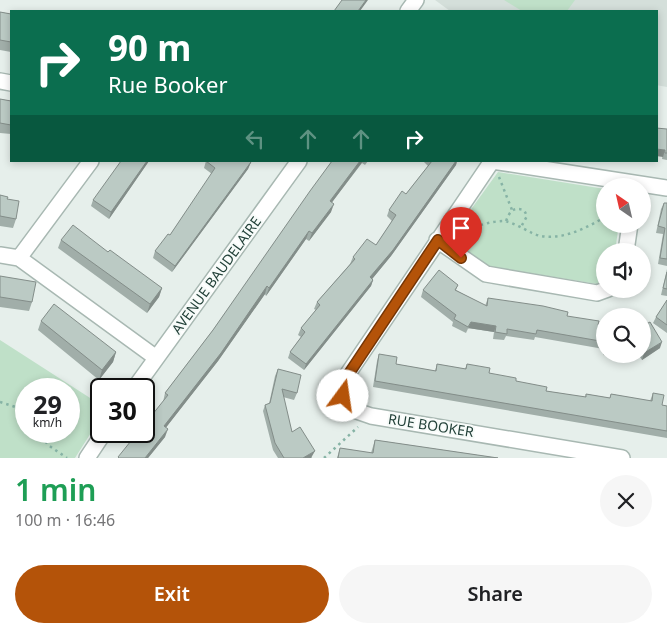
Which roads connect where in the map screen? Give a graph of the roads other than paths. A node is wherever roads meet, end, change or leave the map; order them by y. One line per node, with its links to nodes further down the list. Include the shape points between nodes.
1 (90, 162): 10 (street)
2 (298, 162): 12 (street, AVENUE BAUDELAIRE)
3 (491, 162): 8 (street, RUE BOOKER)
4 (498, 162): 5 (street)
5 (596, 178)
6 (651, 186): 7 (street)
7 (667, 188)
8 (438, 240): 11 (street, via 486,274); 16 (street, RUE BOOKER, via 342,384 345,407 371,416)
9 (0, 255): 10 (street)
10 (19, 258): 12 (street)
11 (596, 293)
12 (155, 357): 13 (street, AVENUE BAUDELAIRE)
13 (141, 378)
14 (97, 443): 15 (street)
15 (87, 458)
16 (622, 458)

